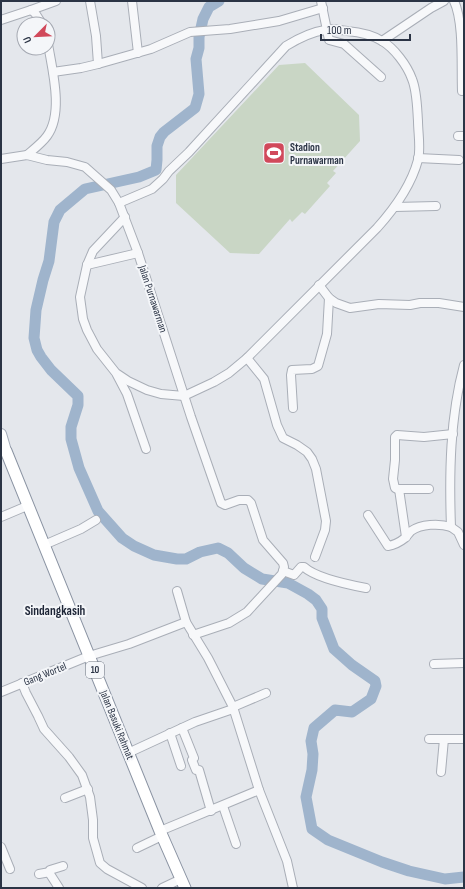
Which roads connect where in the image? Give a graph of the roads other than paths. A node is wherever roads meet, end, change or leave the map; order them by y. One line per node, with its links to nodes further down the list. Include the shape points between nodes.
1 (56, 1): 7 (street)
2 (90, 1): 14 (street)
3 (132, 1): 12 (street)
4 (444, 1): 11 (street)
5 (454, 1): 17 (street, via 459,20)
6 (322, 5): 10 (street); 12 (street, via 279,21 190,32)
7 (31, 10): 8 (street); 9 (street)
8 (37, 16)
9 (1, 20)
10 (327, 29): 11 (street, via 364,34); 16 (street, via 329,40 344,44); 22 (street, via 302,36 286,46 163,179 152,189)
11 (382, 41): 19 (street, via 399,58 412,80 417,104)
12 (138, 53): 14 (street)
13 (50, 56): 15 (street)
14 (98, 64): 15 (street)
15 (53, 72): 18 (street, via 56,104 52,127 47,136)
16 (380, 77)
17 (462, 91)
18 (27, 155): 20 (street); 22 (street, Jalan Purnawarman, via 85,167 111,190)
19 (418, 158): 21 (street); 24 (street, via 413,175)
20 (1, 160)
21 (458, 160)
22 (119, 203): 25 (street, Jalan Purnawarman)
23 (436, 206): 24 (street)
24 (395, 207): 28 (street)
25 (125, 217): 26 (street, Jalan Purnawarman); 27 (street, via 93,251)
26 (138, 253): 27 (street); 34 (street, Jalan Purnawarman)
27 (87, 265): 33 (street, via 80,297 83,319 93,343)
28 (319, 285): 29 (street); 31 (street)
29 (329, 298): 30 (street, via 338,305 350,308 420,303); 35 (street, via 327,334 318,366 312,369 292,370)
30 (464, 306)
31 (247, 358): 34 (street, via 229,373); 50 (street, via 264,379 283,438 307,452 316,469 326,521)
32 (464, 365): 37 (street)
33 (116, 373): 34 (street, via 147,390); 38 (street, via 127,394)
34 (184, 396): 51 (street, Jalan Purnawarman, via 221,503 224,505 246,499 251,503 263,540 284,566)
35 (294, 408)
36 (1, 434): 39 (main road)
37 (453, 434): 40 (street, via 396,436 393,479 395,488); 46 (street, via 450,475)
38 (146, 449)
39 (3, 450): 42 (highway, Jalan Basuki Rahmat / 10)
40 (399, 489): 41 (street); 47 (street)
41 (430, 489)
42 (27, 506): 44 (street); 48 (highway, Jalan Basuki Rahmat / 10)
43 (368, 515): 47 (street, via 386,545 396,544)
44 (1, 517)
45 (96, 520): 48 (street, via 82,529)
46 (451, 527): 47 (street, via 427,525 417,528); 49 (street, via 458,532)
47 (406, 537)
48 (44, 545): 56 (highway, Jalan Basuki Rahmat / 10)
49 (464, 545)
50 (315, 557)
51 (281, 575): 52 (street, via 294,575 304,567 346,584); 55 (street, via 247,612 229,623)
52 (366, 588)
53 (177, 591): 54 (street)
54 (186, 622): 55 (street); 56 (street, Gang Wortel)
55 (193, 635): 62 (street, via 208,658)
56 (89, 656): 59 (street, Gang Wortel); 68 (highway, Jalan Basuki Rahmat / 10)
57 (464, 663): 58 (street)
58 (434, 664)
59 (22, 683): 60 (street, Gang Wortel); 71 (street, via 44,729 70,757)
60 (1, 692)
61 (266, 693): 62 (street)
62 (233, 708): 63 (street); 72 (street)
63 (182, 728): 64 (street); 75 (street, via 196,770 199,770)
64 (170, 733): 68 (street); 69 (street)
65 (429, 739): 66 (street)
66 (444, 739): 67 (street); 70 (street)
67 (464, 739)
68 (128, 753): 76 (highway, Jalan Basuki Rahmat / 10)
69 (181, 766)
70 (441, 772)
71 (88, 789): 73 (street); 86 (street, via 98,860 107,870)
72 (259, 790): 74 (street); 88 (street, via 287,861)
73 (65, 798)
74 (223, 806): 75 (street); 77 (street)
75 (211, 811): 76 (street, via 185,820)
76 (161, 834): 79 (street); 84 (highway, Jalan Basuki Rahmat / 10)
77 (236, 844)
78 (1, 848): 81 (street)
79 (137, 848)
80 (63, 866): 82 (street)
81 (10, 870)
82 (50, 872): 83 (street); 85 (street)
83 (39, 874)
84 (183, 883): 87 (street)
85 (59, 888)
86 (142, 888)
87 (162, 888)
88 (293, 888)

